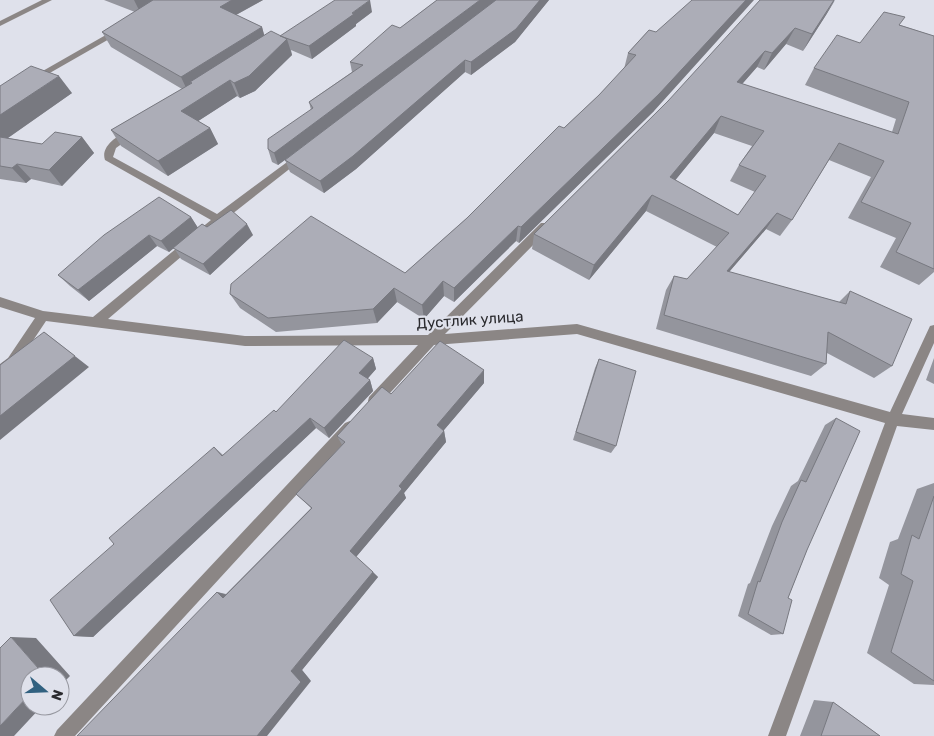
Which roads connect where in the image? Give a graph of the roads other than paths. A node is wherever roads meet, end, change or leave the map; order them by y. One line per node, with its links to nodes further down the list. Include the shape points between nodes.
1 (48, 0): 2 (street)
2 (0, 24)
3 (132, 24): 4 (street)
4 (24, 84)
5 (136, 130): 8 (street, via 111,146 108,158)
6 (311, 148): 8 (street)
7 (555, 216): 13 (street)
8 (218, 219): 11 (street)
9 (0, 302): 10 (street, Дустлик улица)
10 (43, 316): 11 (street, Дустлик улица); 14 (street, via 12,362)
11 (95, 323): 13 (street, Дустлик улица, via 244,341)
12 (934, 330): 15 (street)
13 (431, 340): 15 (street, Дустлик улица, via 577,329); 17 (street)
14 (0, 372)
15 (893, 419): 16 (street, Дустлик улица); 18 (street)
16 (934, 424)
17 (62, 736)
18 (777, 736)

